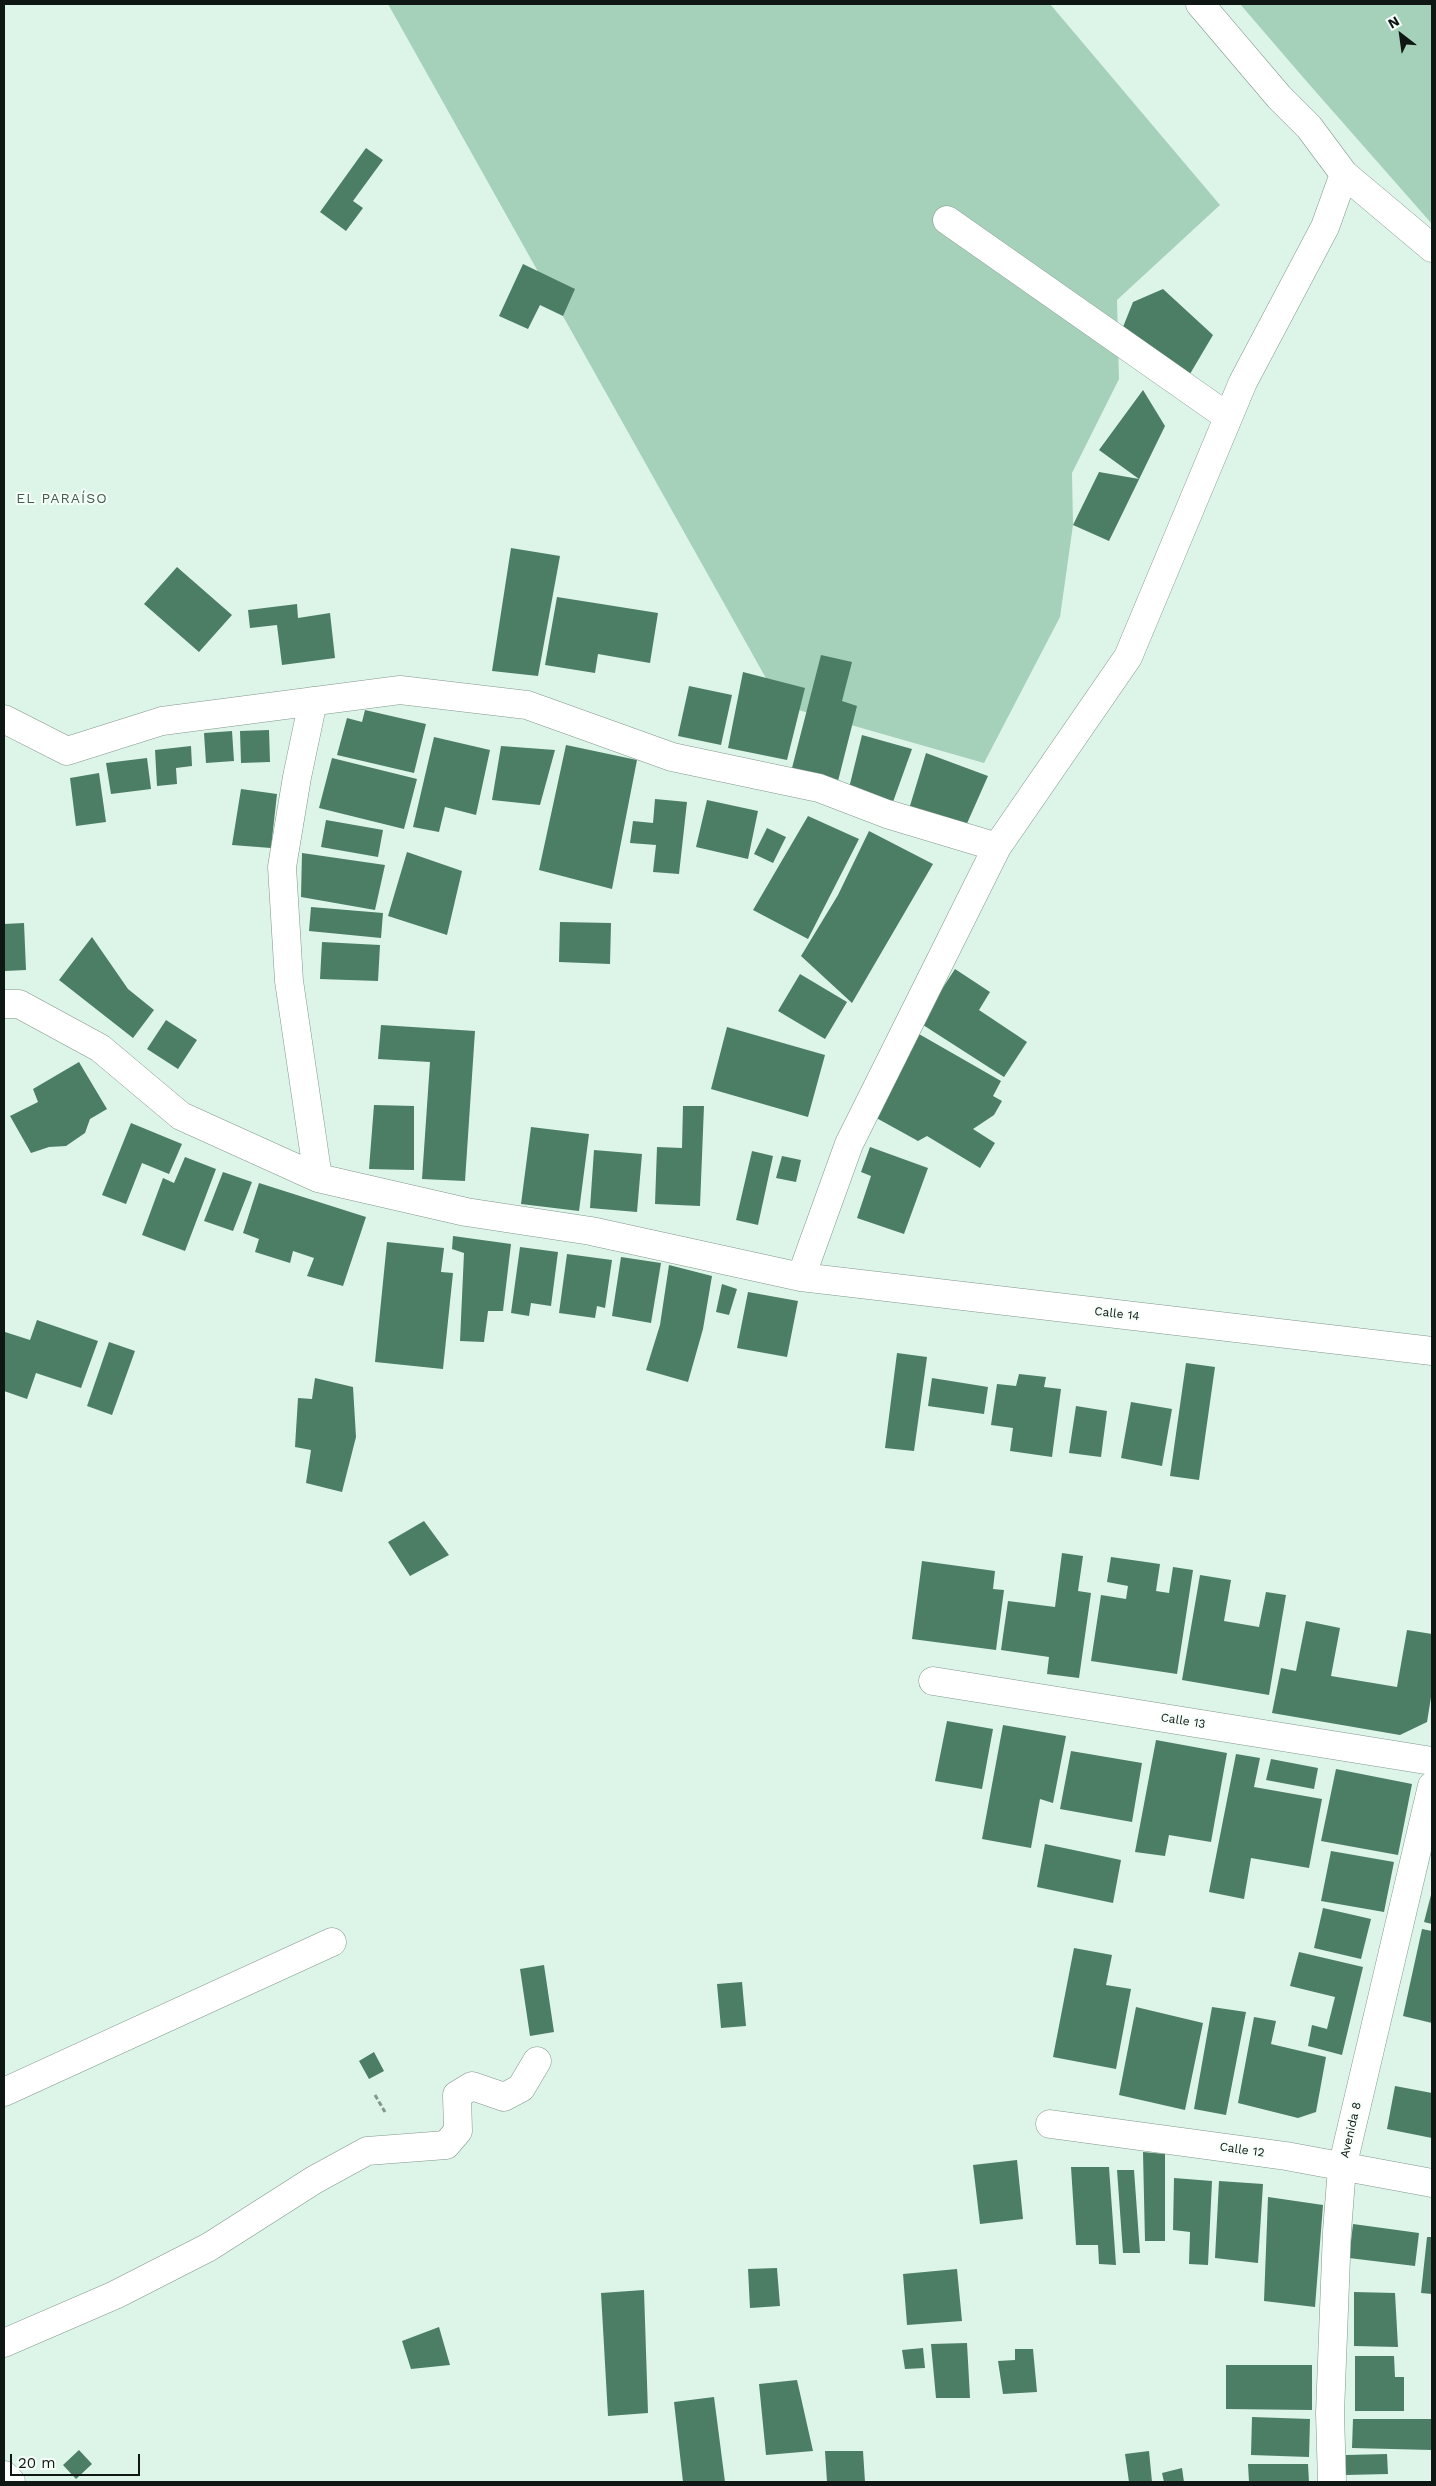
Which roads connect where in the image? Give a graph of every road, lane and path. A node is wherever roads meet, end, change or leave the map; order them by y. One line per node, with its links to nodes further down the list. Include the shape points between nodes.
1 (1200, 4): 2 (street, via 1279,98 1309,127)
2 (1344, 174): 4 (street); 5 (street, via 1324,227)
3 (947, 220): 5 (street)
4 (1432, 248)
5 (1228, 417): 8 (street, via 1128,657)
6 (313, 701): 7 (street, via 162,721 68,751); 8 (street, via 400,690 527,705 672,757 819,788 887,814); 10 (street, via 282,867 289,981)
7 (4, 719)
8 (997, 848): 11 (street, via 850,1144)
9 (4, 1004): 10 (street, Calle 14, via 19,1004 100,1048 180,1116)
10 (318, 1178): 11 (street, Calle 14, via 466,1212 591,1231)
11 (801, 1277): 12 (street, Calle 14)
12 (1432, 1351)
13 (933, 1681): 14 (street, Calle 13)
14 (1432, 1761)
15 (1432, 1786): 20 (street, Avenida 8)
16 (332, 1942): 18 (street)
17 (537, 2061): 22 (street, via 521,2088 504,2096 472,2086 457,2095 458,2132 446,2145 367,2151 314,2180 209,2247 115,2295)
18 (4, 2092)
19 (1050, 2124): 20 (street, Calle 12, via 1286,2156)
20 (1342, 2168): 21 (street, Calle 12); 25 (street, Avenida 8, via 1330,2413)
21 (1432, 2183)
22 (4, 2343)
23 (4, 2475): 24 (street)
24 (11, 2482)
25 (1332, 2482)

